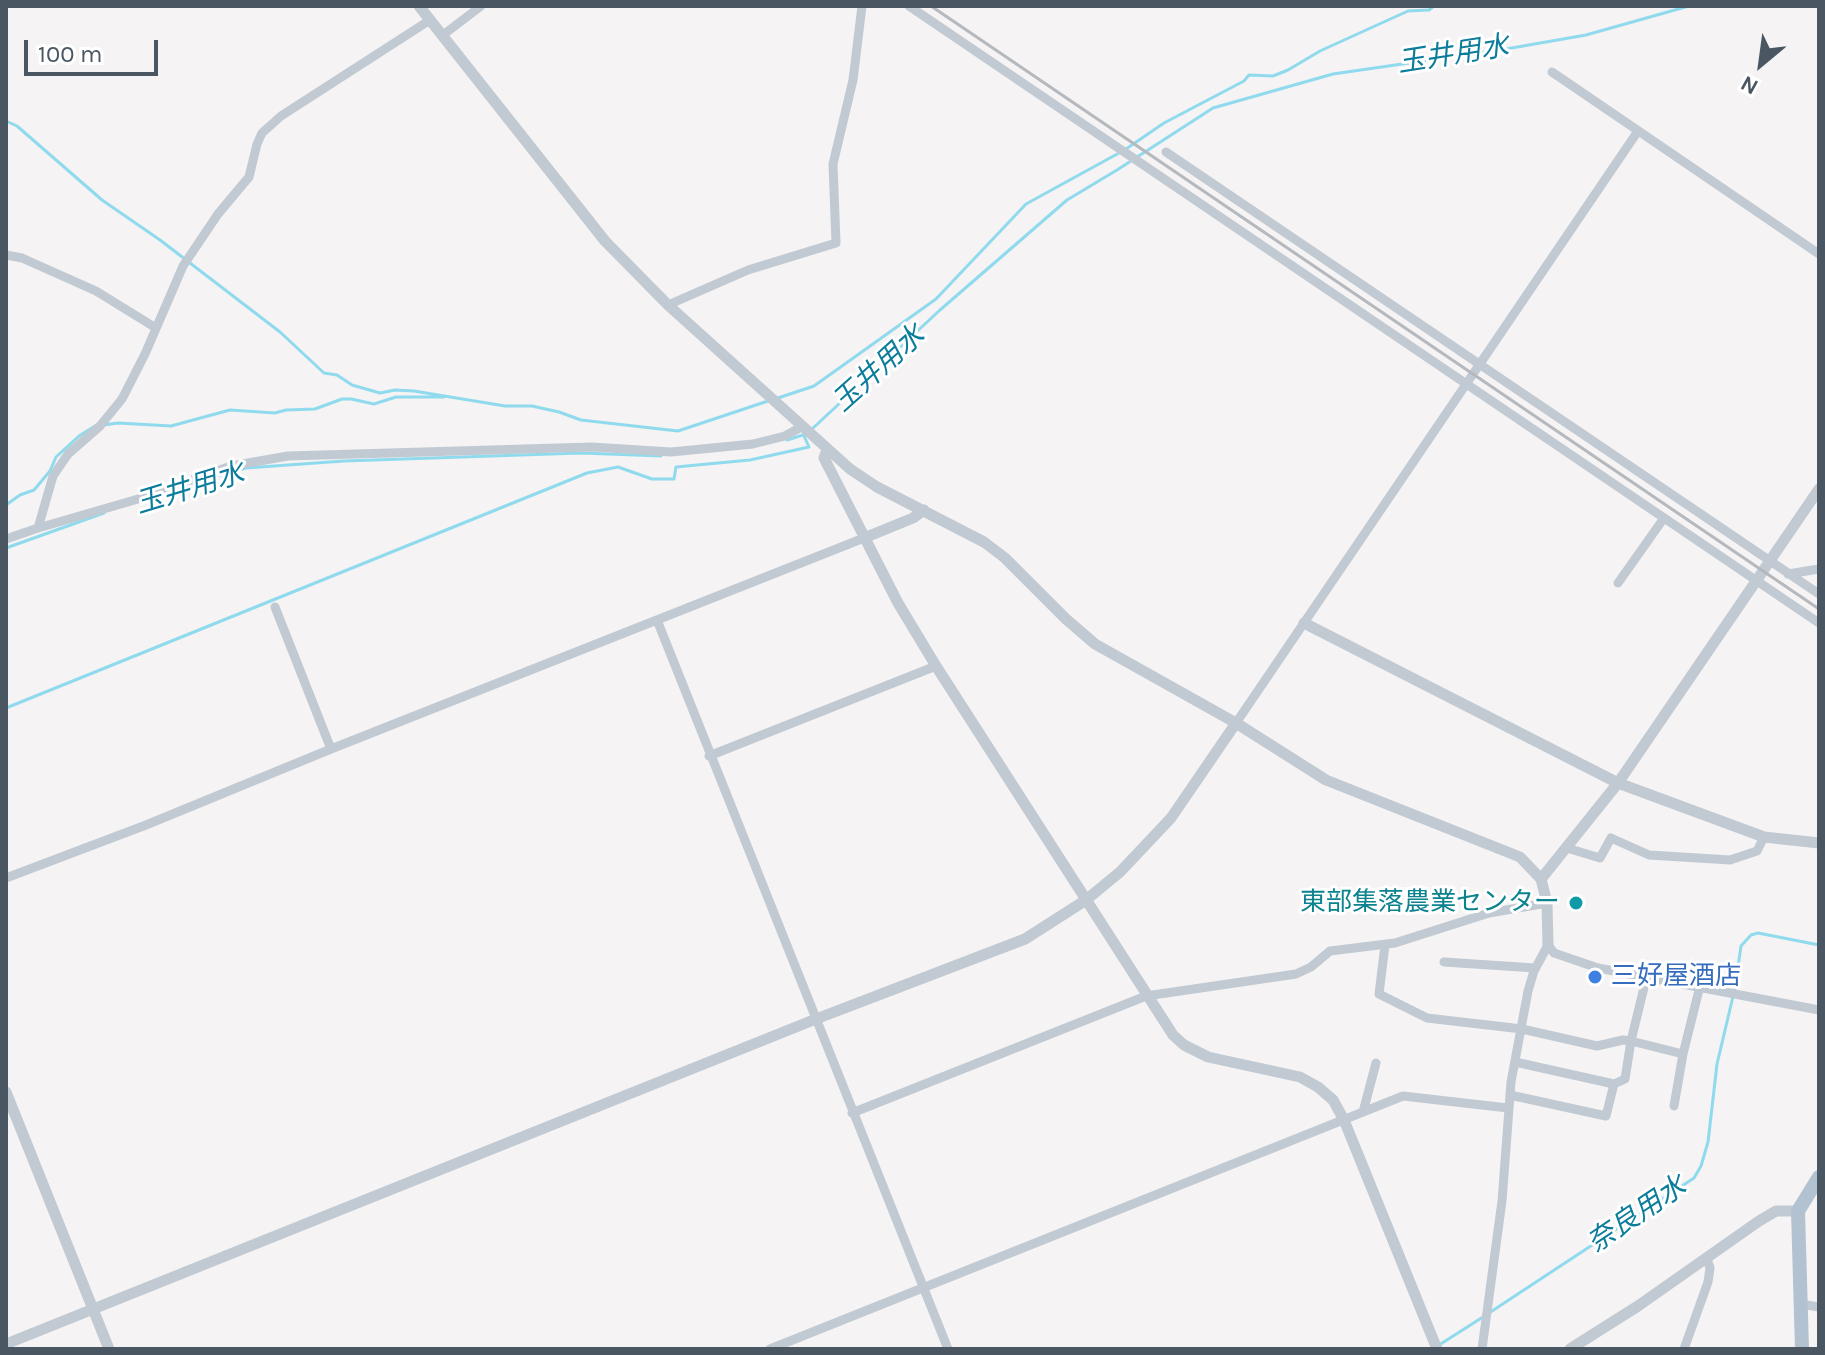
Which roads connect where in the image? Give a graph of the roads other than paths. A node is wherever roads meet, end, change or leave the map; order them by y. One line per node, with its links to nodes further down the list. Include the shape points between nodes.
1 (419, 6): 5 (street)
2 (481, 6): 6 (street)
3 (862, 6): 12 (street, via 853,80 833,164 836,243 748,270)
4 (909, 6): 15 (street)
5 (430, 20): 6 (street); 13 (street, via 262,133 249,177 183,266)
6 (443, 35): 12 (street, via 605,241)
7 (1552, 72): 8 (street)
8 (1638, 131): 10 (street); 14 (street)
9 (1166, 152): 14 (street)
10 (1819, 254)
11 (6, 255): 13 (street, via 96,291)
12 (668, 305): 16 (street)
13 (156, 328): 21 (street, via 122,399 53,476)
14 (1481, 363): 15 (street); 24 (street)
15 (1466, 384): 20 (street); 32 (street)
16 (802, 428): 17 (street); 21 (street, via 753,444 671,452 592,447 288,456 231,466)
17 (827, 450): 19 (street, via 877,487); 22 (street, via 824,458)
18 (1819, 489): 24 (street)
19 (924, 510): 22 (street); 35 (street, via 1005,558 1095,644)
20 (1664, 518): 27 (street); 28 (street)
21 (38, 528): 23 (street)
22 (864, 538): 31 (street); 34 (street)
23 (6, 539)
24 (1770, 562): 26 (street); 27 (street)
25 (1819, 569): 26 (street)
26 (1788, 574): 29 (street)
27 (1756, 580): 33 (street); 38 (street)
28 (1618, 583)
29 (1819, 594)
30 (275, 607): 36 (street)
31 (657, 620): 36 (street); 37 (street)
32 (1304, 623): 35 (street); 38 (street)
33 (1819, 623)
34 (936, 666): 37 (street); 44 (street)
35 (1236, 723): 43 (street, via 1326,780 1520,857); 44 (street, via 1171,818)
36 (331, 749): 42 (street)
37 (709, 756): 54 (street)
38 (1618, 783): 39 (street); 41 (street)
39 (1764, 837): 40 (street); 41 (street, via 1757,851 1730,860 1649,855 1611,838 1600,858)
40 (1819, 843)
41 (1567, 848): 43 (street)
42 (6, 878)
43 (1541, 879): 45 (street)
44 (1086, 900): 52 (street); 54 (street, via 1025,939)
45 (1547, 903): 46 (street, via 1489,913); 47 (street)
46 (1385, 945): 52 (street, via 1330,951 1296,974); 55 (street, via 1379,994 1427,1018)
47 (1548, 945): 49 (street); 50 (street, via 1554,953 1598,968)
48 (1444, 962): 49 (street)
49 (1535, 968): 55 (street)
50 (1647, 975): 51 (street); 56 (street)
51 (1700, 986): 53 (street); 57 (street)
52 (1146, 996): 66 (street); 67 (street, via 1184,1045 1208,1057 1300,1077 1333,1100)
53 (1819, 1010)
54 (816, 1019): 66 (street); 74 (street)
55 (1522, 1029): 56 (street, via 1597,1046); 58 (street)
56 (1631, 1041): 57 (street); 60 (street, via 1625,1079)
57 (1683, 1054): 63 (street)
58 (1515, 1062): 60 (street); 62 (street)
59 (1376, 1063): 65 (street)
60 (1614, 1084): 62 (street, via 1606,1116)
61 (6, 1092): 74 (street)
62 (1510, 1095): 64 (street)
63 (1674, 1106)
64 (1508, 1108): 65 (street, via 1403,1096); 80 (street, via 1502,1201)
65 (1363, 1112): 67 (street)
66 (852, 1113): 71 (street)
67 (1344, 1120): 71 (street); 76 (street)
68 (1819, 1177): 69 (main road)
69 (1798, 1211): 70 (street, via 1776,1211); 72 (main road)
70 (1707, 1259): 81 (street); 82 (street, via 1708,1282)
71 (923, 1288): 78 (street); 79 (street)
72 (1800, 1304): 73 (street); 83 (main road)
73 (1819, 1307)
74 (93, 1308): 75 (street); 77 (street)
75 (6, 1344)
76 (1435, 1346)
77 (109, 1349)
78 (770, 1349)
79 (948, 1349)
80 (1482, 1349)
81 (1570, 1349)
82 (1684, 1349)
83 (1802, 1349)

